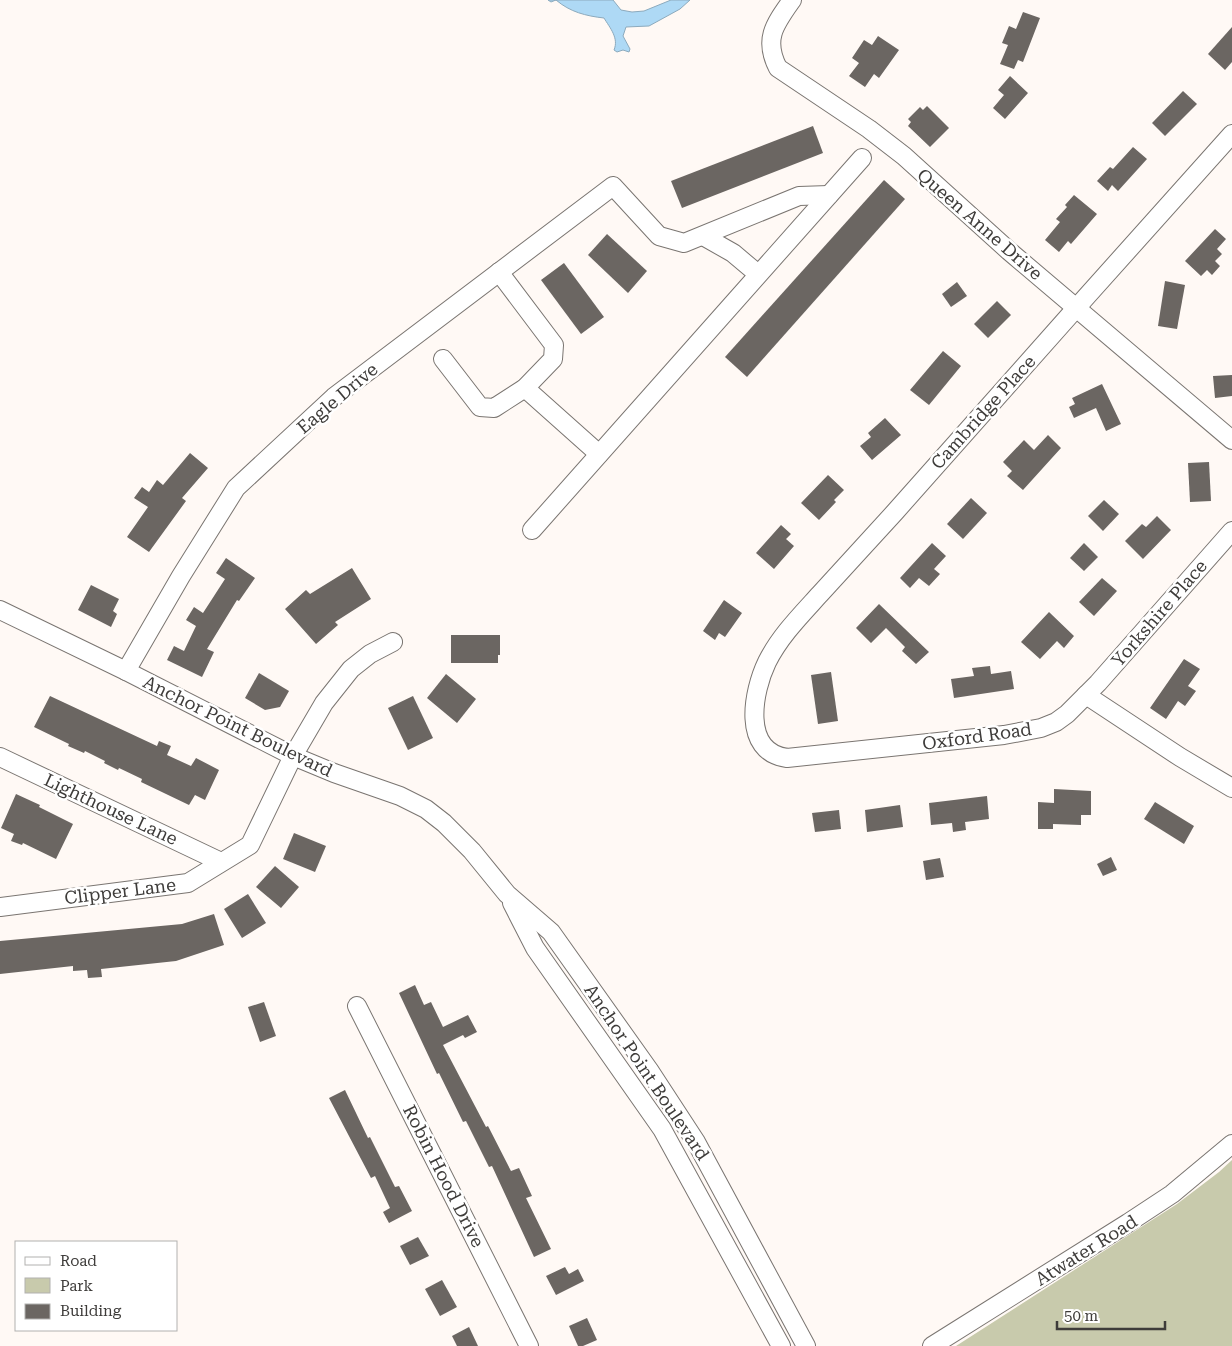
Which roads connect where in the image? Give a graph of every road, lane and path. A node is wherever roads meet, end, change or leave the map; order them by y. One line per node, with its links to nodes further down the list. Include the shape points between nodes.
1 (792, 0): 8 (street, Queen Anne Drive, via 771,32 771,55 778,68 904,156)
2 (1232, 134): 8 (street, Cambridge Place)
3 (862, 158): 4 (street)
4 (829, 195): 5 (street, via 800,196); 7 (street)
5 (703, 236): 6 (street, Eagle Drive, via 684,243 659,236 613,186); 7 (street, via 733,253)
6 (499, 272): 10 (street, via 554,345 553,360); 17 (street, Eagle Drive, via 334,397 236,488)
7 (758, 274): 12 (street)
8 (1076, 308): 11 (street, Queen Anne Drive); 19 (street, Cambridge Place, via 792,625 767,662)
9 (443, 359): 10 (street, via 480,407 494,408)
10 (525, 388): 12 (street)
11 (1232, 440)
12 (600, 454): 13 (street)
13 (532, 530)
14 (1232, 531): 18 (street, Yorkshire Place)
15 (0, 610): 17 (street, Anchor Point Boulevard)
16 (392, 642): 20 (street, Clipper Lane, via 351,669 324,703)
17 (126, 671): 20 (street, Anchor Point Boulevard)
18 (1086, 695): 19 (street, Oxford Road, via 1067,714 1041,728 1004,735 787,758 767,750 760,741 754,724); 22 (street)
19 (755, 703)
20 (293, 756): 23 (street, Clipper Lane, via 250,845); 24 (street, Anchor Point Boulevard, via 426,809 472,852)
21 (0, 757): 23 (street, Lighthouse Lane)
22 (1232, 788)
23 (221, 862): 25 (street, Clipper Lane, via 188,883)
24 (507, 894): 29 (street, Anchor Point Boulevard, via 536,948 662,1129); 30 (street, Anchor Point Boulevard, via 551,932 672,1103)
25 (0, 907)
26 (358, 1006): 28 (street, Robin Hood Drive)
27 (1232, 1144): 31 (street, Atwater Road, via 1197,1175 1150,1208)
28 (529, 1346)
29 (781, 1346)
30 (806, 1346)
31 (932, 1346)

